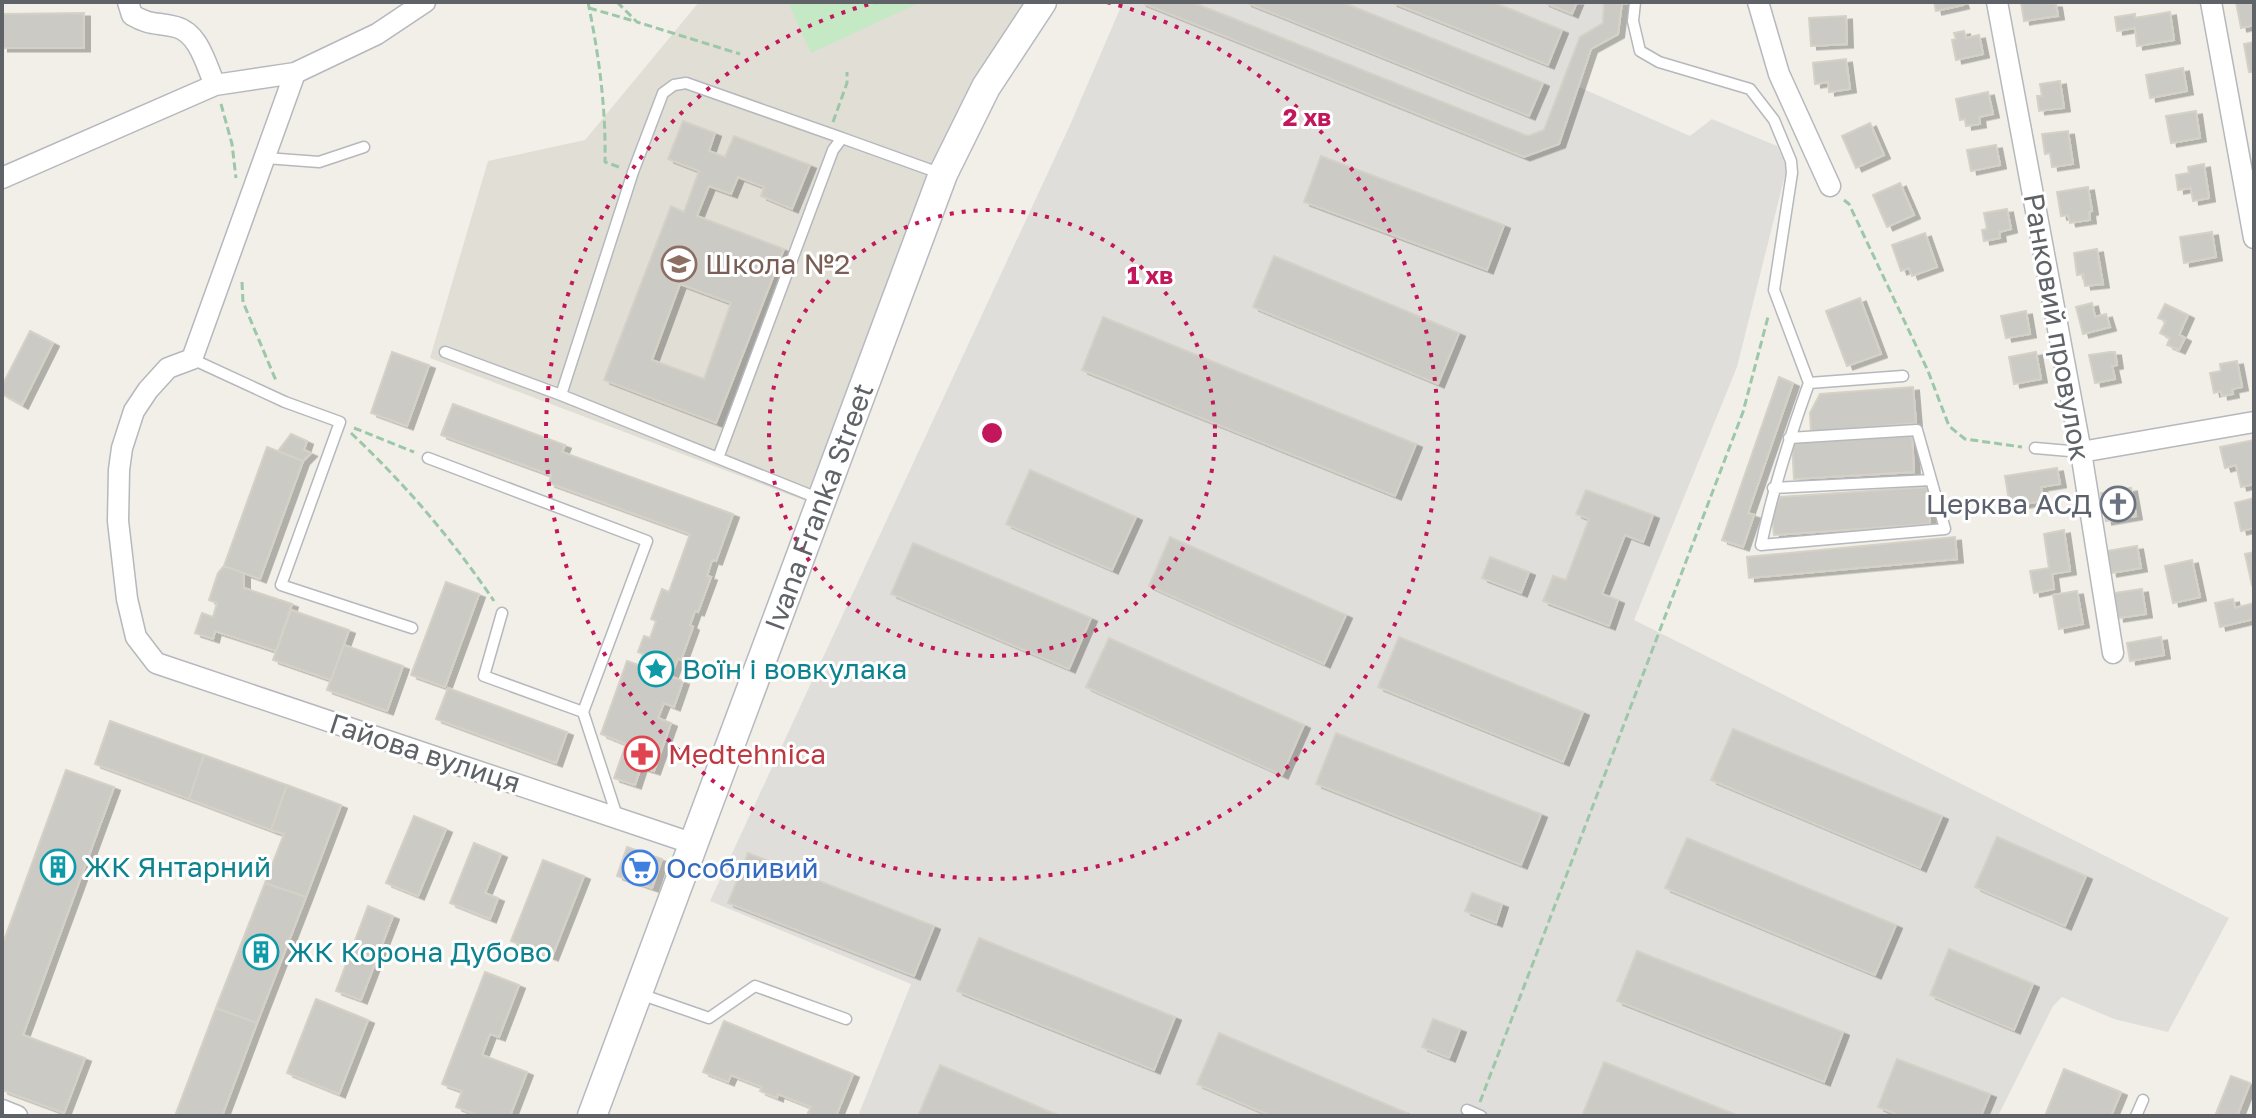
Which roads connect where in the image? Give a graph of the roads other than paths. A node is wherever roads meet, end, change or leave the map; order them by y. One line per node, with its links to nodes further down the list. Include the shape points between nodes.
1 (128, 2): 9 (street, via 132,15 148,24 177,27 195,40)
2 (425, 2): 8 (street, via 377,34)
3 (1042, 2): 13 (main road, Ivana Franka Street, via 986,87)
4 (1635, 2): 20 (lane, via 1640,51 1659,62 1750,89 1774,120 1792,173 1774,290)
5 (1758, 2): 15 (street, via 1779,74)
6 (1997, 2): 25 (street, Ранковий провулок)
7 (2211, 2): 16 (street)
8 (295, 73): 9 (street); 12 (street)
9 (215, 85): 14 (street)
10 (842, 138): 13 (lane); 21 (lane, via 686,83 663,93); 27 (lane, via 833,150)
11 (364, 147): 12 (lane, via 319,162)
12 (266, 158): 18 (street)
13 (943, 174): 30 (main road, Ivana Franka Street)
14 (2, 178)
15 (1830, 186)
16 (2254, 238)
17 (445, 352): 21 (lane)
18 (192, 359): 32 (lane, via 340,422 281,585); 35 (street, Гайова вулиця, via 168,368 141,401 127,431 119,470 118,521 127,599 136,637 156,663)
19 (1903, 376): 20 (lane)
20 (1809, 383): 23 (lane)
21 (561, 395): 27 (lane)
22 (2254, 422): 25 (street)
23 (1789, 438): 28 (lane, via 1917,430); 29 (lane)
24 (2035, 448): 25 (lane)
25 (2081, 452): 33 (street, Ранковий провулок)
26 (428, 458): 34 (lane, via 647,541)
27 (718, 458): 30 (lane)
28 (1931, 480): 29 (lane); 29 (lane, via 1945,529 1761,545)
29 (1773, 488)
30 (822, 500): 36 (main road, Ivana Franka Street)
31 (502, 613): 34 (lane, via 484,676)
32 (412, 628)
33 (2113, 653)
34 (583, 712): 35 (lane)
35 (617, 816): 36 (street, Гайова вулиця)
36 (694, 844): 37 (main road, Ivana Franka Street)
37 (638, 994): 38 (lane, via 709,1018 755,986); 42 (main road, Ivana Franka Street)
38 (846, 1019)
39 (2143, 1100): 43 (lane)
40 (2, 1110): 41 (street)
41 (17, 1116)
42 (592, 1116)
43 (2136, 1116)

